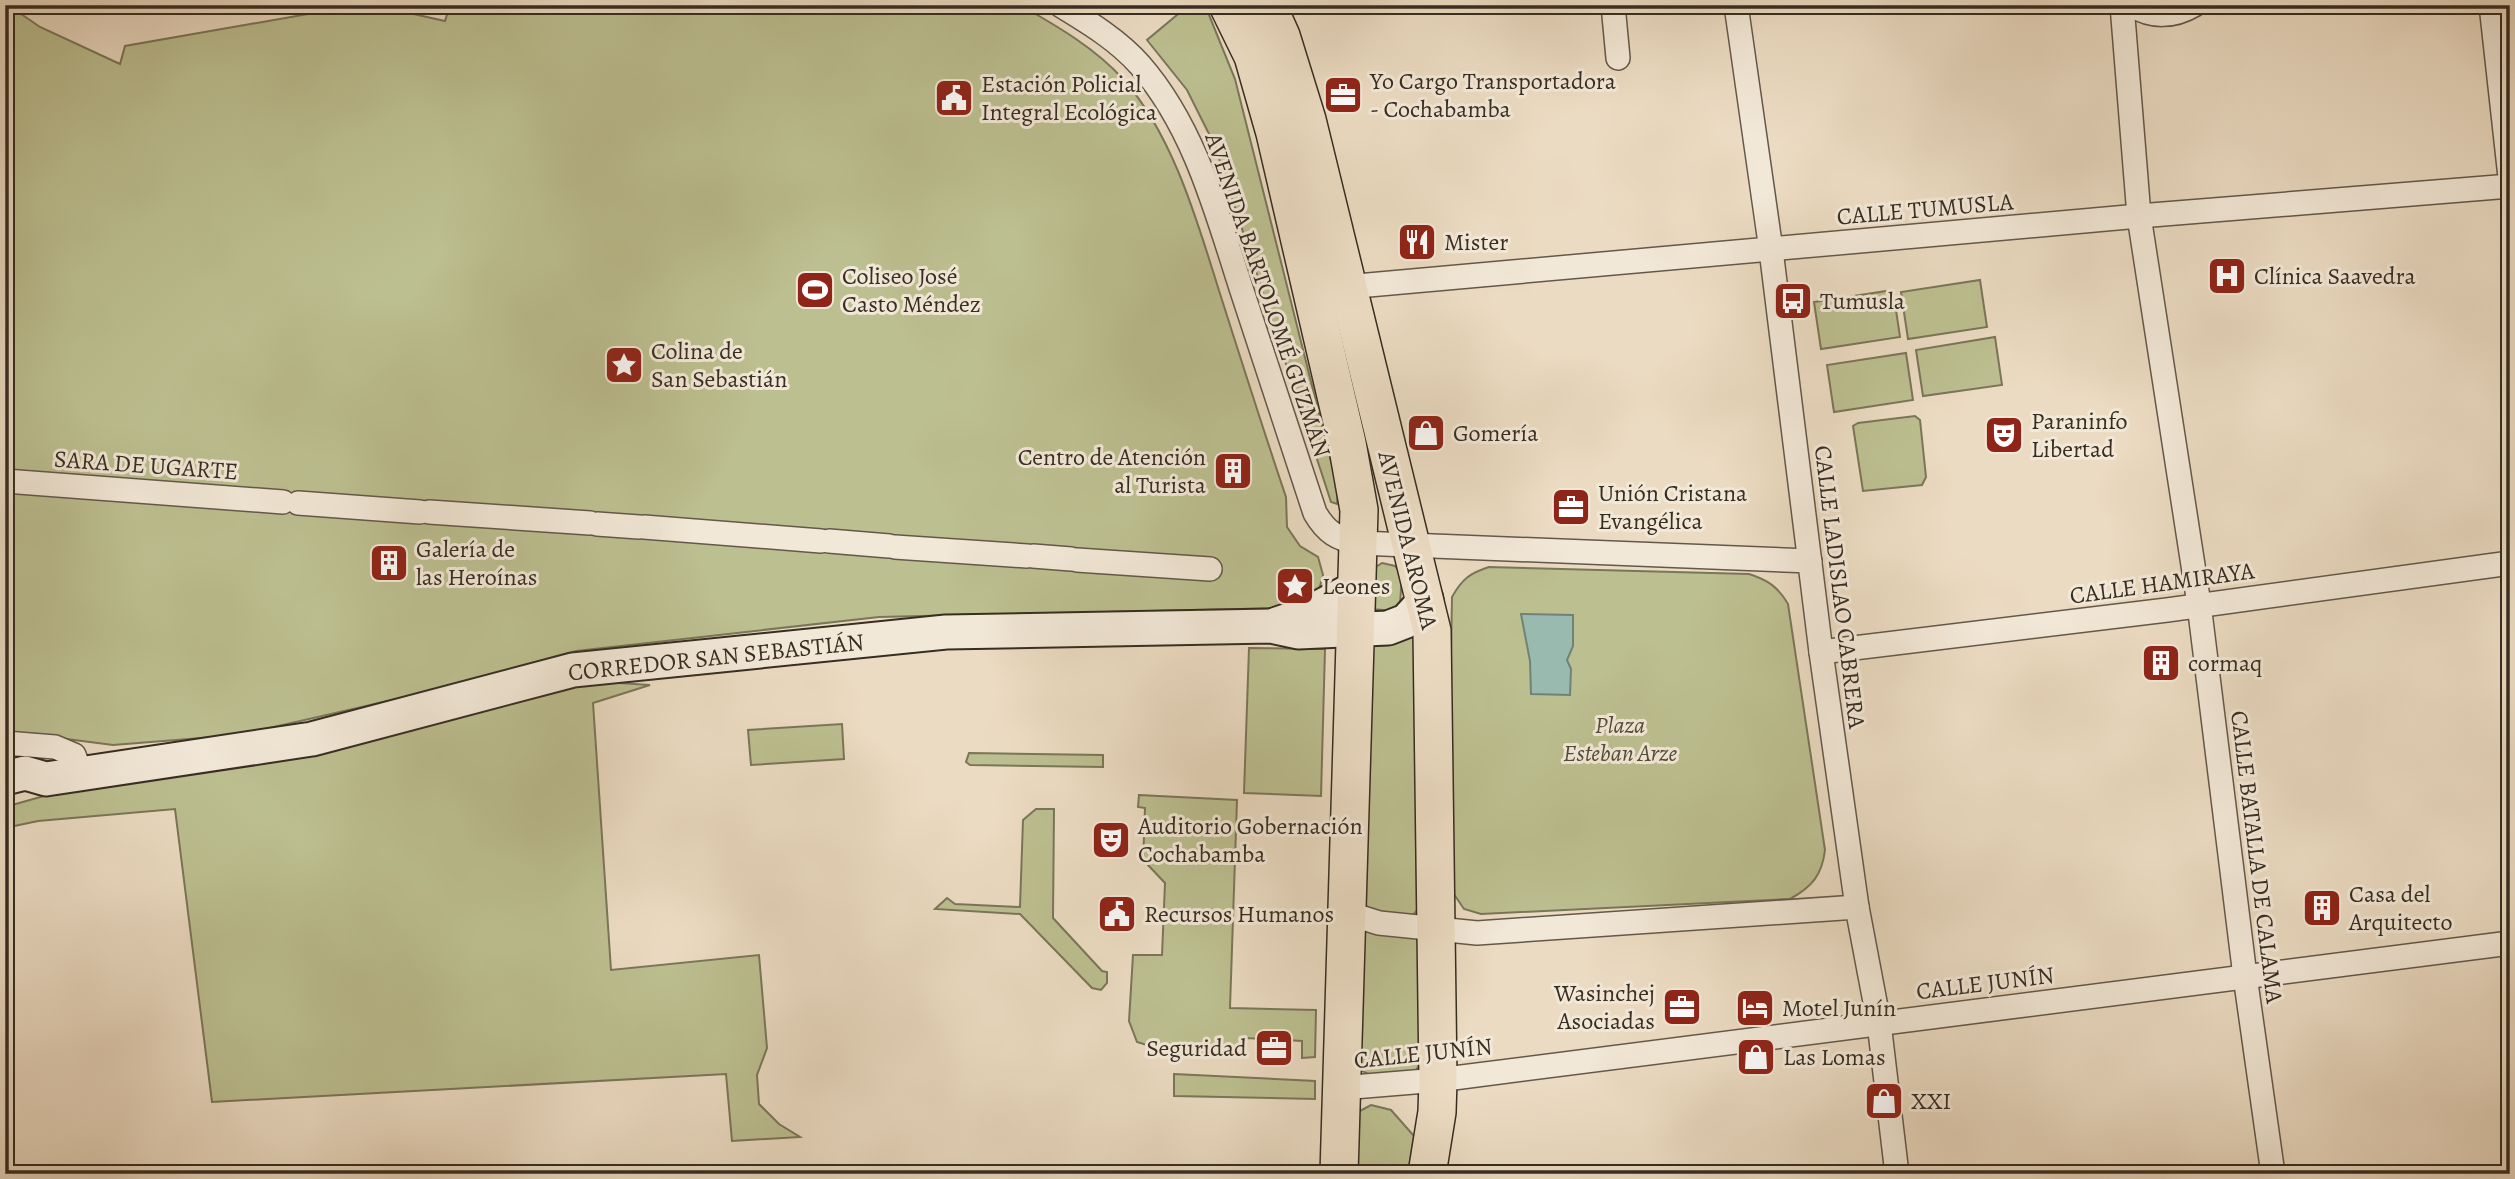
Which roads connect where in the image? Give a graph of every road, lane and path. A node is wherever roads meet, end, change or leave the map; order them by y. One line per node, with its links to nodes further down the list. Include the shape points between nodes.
1 (1060, 5): 17 (street, AVENIDA BARTOLOMÉ GUZMÁN, via 1099,29 1140,65 1168,102 1214,204 1315,513 1323,528 1341,540)
2 (1228, 5): 17 (main road, AVENIDA AROMA, via 1254,56 1275,133 1350,456)
3 (1267, 5): 15 (main road, AVENIDA AROMA, via 1307,120)
4 (1613, 5): 10 (street)
5 (1736, 5): 14 (street, CALLE LADISLAO CABRERA)
6 (2122, 5): 13 (street, CALLE BATALLA DE CALAMA)
7 (2132, 5): 8 (street, via 2162,15)
8 (2194, 5)
9 (2491, 5): 11 (street)
10 (1618, 58)
11 (2510, 177)
12 (2510, 186): 13 (street, CALLE TUMUSLA)
13 (2139, 216): 14 (street, CALLE TUMUSLA); 24 (street, CALLE BATALLA DE CALAMA)
14 (1771, 250): 15 (street, CALLE TUMUSLA); 19 (street, CALLE LADISLAO CABRERA)
15 (1346, 287): 18 (main road, AVENIDA AROMA)
16 (5, 481): 21 (street, SARA DE UGARTE)
17 (1359, 542): 18 (street); 22 (main road, AVENIDA AROMA)
18 (1410, 542): 19 (street); 23 (main road, AVENIDA AROMA)
19 (1810, 561): 27 (street, CALLE LADISLAO CABRERA)
20 (2510, 563): 24 (street, CALLE HAMIRAYA)
21 (1210, 569)
22 (1357, 587): 25 (street, CORREDOR SAN SEBASTIÁN, via 1307,614); 26 (main road, AVENIDA AROMA)
23 (1426, 599): 26 (street, CORREDOR SAN SEBASTIÁN, via 1398,626); 35 (main road, AVENIDA AROMA, via 1435,654)
24 (2200, 604): 27 (street, CALLE HAMIRAYA); 37 (street, CALLE BATALLA DE CALAMA)
25 (1271, 626): 26 (street, CORREDOR SAN SEBASTIÁN, via 1298,632); 29 (street, CORREDOR SAN SEBASTIÁN, via 946,632 573,670 312,739)
26 (1355, 628): 34 (main road, AVENIDA AROMA)
27 (1821, 652): 33 (street, CALLE LADISLAO CABRERA)
28 (5, 743): 29 (street, via 55,747 74,755)
29 (80, 773): 31 (street, CORREDOR SAN SEBASTIÁN)
30 (5, 778): 31 (street, CORREDOR SAN SEBASTIÁN, via 25,773)
31 (46, 779): 32 (street, CORREDOR SAN SEBASTIÁN, via 30,793)
32 (5, 800)
33 (1857, 907): 35 (street, via 1477,933); 38 (street, CALLE LADISLAO CABRERA)
34 (1346, 914): 35 (street, via 1380,923); 40 (main road, AVENIDA AROMA)
35 (1436, 926): 39 (main road, AVENIDA AROMA)
36 (2510, 943): 37 (street, CALLE JUNÍN)
37 (2245, 976): 38 (street, CALLE JUNÍN); 44 (street, CALLE BATALLA DE CALAMA)
38 (1879, 1023): 39 (street, CALLE JUNÍN); 43 (street, CALLE LADISLAO CABRERA)
39 (1438, 1080): 40 (street, CALLE JUNÍN); 42 (main road, AVENIDA AROMA)
40 (1341, 1088): 41 (main road, AVENIDA AROMA)
41 (1339, 1174)
42 (1427, 1174)
43 (1897, 1174)
44 (2273, 1174)

